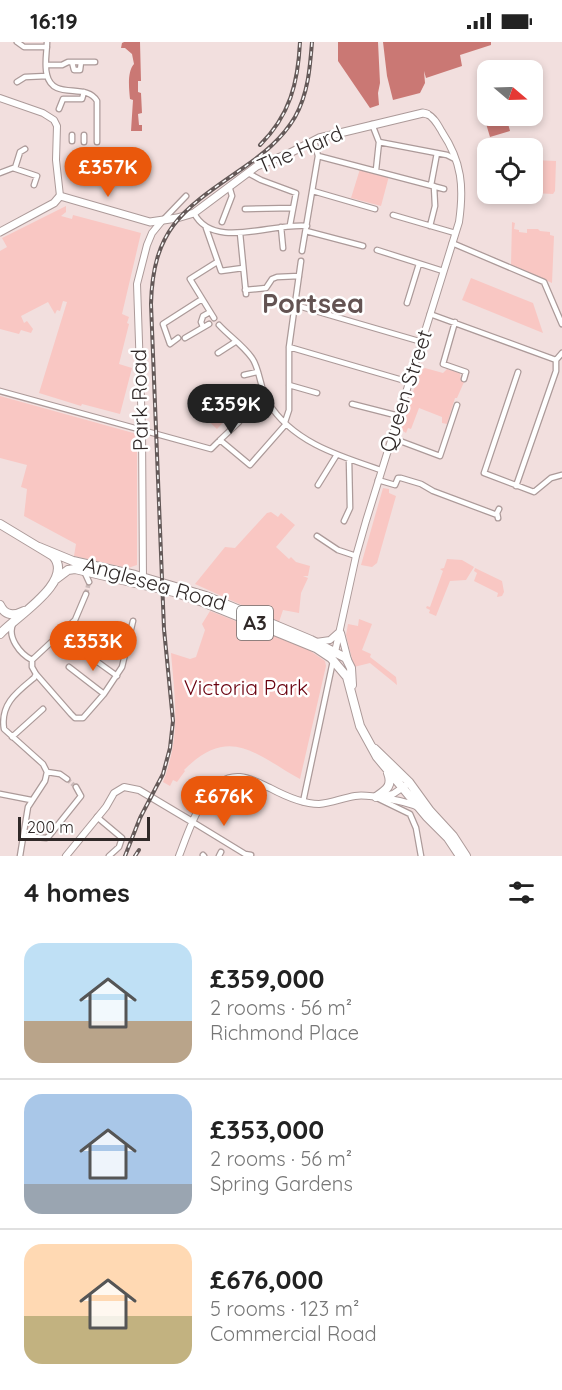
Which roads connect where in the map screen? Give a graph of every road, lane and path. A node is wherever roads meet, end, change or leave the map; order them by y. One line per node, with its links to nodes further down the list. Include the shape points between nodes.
1 (17, 42): 2 (street, via 24,47)
2 (47, 44): 6 (street)
3 (72, 62): 4 (street); 4 (street, via 73,70 79,70); 6 (street)
4 (81, 62): 5 (street)
5 (95, 62)
6 (46, 65): 7 (street)
7 (47, 76): 8 (street, via 26,76); 9 (street, via 58,89)
8 (17, 82)
9 (84, 92): 11 (street, via 82,99 63,99); 20 (street, via 98,103)
10 (0, 98): 37 (street, via 54,120)
11 (59, 109)
12 (427, 114): 13 (main road, The Hard); 14 (street, The Hard)
13 (372, 124): 17 (main road, The Hard); 21 (street)
14 (442, 132): 22 (street, Queen Street)
15 (72, 135): 18 (street)
16 (84, 135): 19 (street)
17 (314, 140): 26 (street); 30 (main road, The Hard)
18 (72, 141)
19 (84, 142)
20 (97, 142)
21 (379, 142): 24 (street); 29 (street)
22 (451, 146): 25 (street); 27 (street, Queen Street)
23 (25, 149): 28 (street, via 20,152)
24 (437, 153): 25 (street); 33 (street)
25 (447, 155): 27 (street)
26 (318, 156): 29 (street); 36 (street)
27 (458, 161): 53 (street, Queen Street, via 462,194)
28 (15, 168): 31 (street); 32 (street, via 37,176)
29 (376, 170): 33 (street)
30 (248, 172): 34 (main road, The Hard); 39 (street, via 296,193)
31 (0, 173)
32 (34, 185)
33 (432, 185): 35 (street); 47 (street, via 435,208)
34 (229, 186): 42 (main road, The Hard); 45 (street, via 232,196)
35 (444, 189)
36 (313, 191): 41 (street); 50 (street)
37 (60, 196): 44 (main road, via 140,220); 51 (main road, via 54,203)
38 (186, 196): 44 (street)
39 (293, 208): 40 (street); 46 (street)
40 (245, 209)
41 (375, 209)
42 (194, 213): 44 (main road, The Hard); 49 (street)
43 (393, 214): 47 (street)
44 (161, 222): 97 (street, Park Road, via 147,245 137,284)
45 (222, 222)
46 (290, 225): 48 (street); 50 (street)
47 (430, 226): 53 (street)
48 (281, 227): 52 (street); 56 (street)
49 (206, 228): 52 (street); 60 (street)
50 (306, 229): 55 (street); 58 (street)
51 (1, 230)
52 (240, 233): 62 (street)
53 (455, 233): 54 (street, Queen Street)
54 (452, 243): 63 (street, Queen Street); 73 (street, via 542,281)
55 (363, 246)
56 (283, 248)
57 (378, 250): 61 (street)
58 (302, 251)
59 (301, 261): 64 (street)
60 (217, 262): 62 (street, via 220,271); 65 (street, via 190,279)
61 (419, 264): 63 (street); 66 (street)
62 (243, 268): 64 (street, via 245,292 266,288 277,277)
63 (443, 271): 69 (street, Queen Street)
64 (299, 276): 67 (street)
65 (202, 299): 68 (street); 76 (street, via 163,324 170,344)
66 (407, 303)
67 (295, 305): 79 (street); 80 (street)
68 (210, 312): 70 (street); 75 (street, via 203,316)
69 (430, 314): 71 (street); 79 (street, Queen Street)
70 (214, 318)
71 (455, 322): 83 (street); 87 (street, via 443,364 466,372)
72 (209, 324): 75 (street)
73 (562, 324)
74 (219, 325): 78 (street)
75 (203, 327): 77 (street)
76 (178, 338)
77 (185, 338)
78 (236, 342): 81 (street); 84 (street, via 254,360)
79 (422, 342): 88 (street, Queen Street)
80 (289, 347): 88 (street); 89 (street)
81 (218, 353)
82 (562, 353): 83 (street)
83 (556, 360): 106 (street, via 556,371)
84 (257, 372): 86 (street); 96 (street, via 266,399)
85 (518, 372): 106 (street, via 484,473)
86 (244, 375)
87 (464, 379)
88 (409, 382): 94 (street, Queen Street)
89 (289, 385): 91 (street); 96 (street)
90 (0, 391): 97 (street)
91 (317, 393)
92 (352, 404): 94 (street)
93 (456, 405): 98 (street, via 440,456)
94 (399, 416): 98 (street, Queen Street)
95 (239, 422): 99 (street)
96 (285, 423): 99 (street, via 250,465); 100 (street)
97 (142, 429): 99 (street, via 211,449); 115 (street, Park Road)
98 (392, 438): 102 (street, Queen Street)
99 (220, 440)
100 (336, 456): 101 (street); 105 (street)
101 (349, 459): 102 (street); 108 (street, via 350,508)
102 (381, 470): 104 (street, Queen Street)
103 (562, 475): 106 (street, via 553,477 535,492)
104 (378, 480): 107 (street, via 394,488 398,478 423,484 497,517); 112 (street, Queen Street)
105 (318, 485)
106 (516, 486)
107 (499, 509)
108 (344, 521)
109 (0, 524): 111 (main road, A3)
110 (317, 536): 112 (street, via 341,552)
111 (39, 547): 114 (main road, A3, via 58,564); 115 (main road, Anglesea Road / A3)
112 (356, 556): 122 (street, Queen Street)
113 (84, 570): 114 (main road, Anglesea Road, via 70,569); 115 (main road, Anglesea Road / A3); 116 (street)
114 (56, 579): 119 (main road)
115 (143, 581): 125 (main road, Anglesea Road / A3, via 206,596); 126 (main road, Anglesea Road / A3)
116 (89, 582)
117 (86, 594): 124 (street, via 75,620)
118 (0, 605): 119 (main road, via 12,615)
119 (33, 605): 121 (main road)
120 (133, 621): 131 (street)
121 (13, 623): 123 (main road); 127 (street, via 11,633 16,644 22,655)
122 (340, 629): 125 (street, via 330,640); 126 (street, Queen Street); 128 (street)
123 (0, 634)
124 (59, 634): 127 (street); 131 (street)
125 (311, 640): 126 (main road, Anglesea Road / A3)
126 (334, 656): 128 (main road, A3); 133 (main road, A3); 145 (street)
127 (32, 660): 130 (street)
128 (348, 661): 133 (main road, A3)
129 (69, 667): 132 (street)
130 (36, 674): 132 (street, via 73,717 86,716); 135 (street, via 2,707 1,722)
131 (117, 676): 132 (street)
132 (104, 694)
133 (353, 697): 136 (main road, A3)
134 (43, 710): 135 (street)
135 (12, 737): 138 (street)
136 (368, 742): 137 (main road, A3); 140 (main road, A3)
137 (388, 771): 140 (main road, A3); 143 (main road, via 390,784)
138 (47, 772): 139 (street); 144 (street)
139 (67, 779)
140 (407, 785): 143 (street, via 389,796); 146 (main road, A3); 157 (main road, A3)
141 (76, 787): 149 (street, via 81,796 49,836)
142 (0, 794): 144 (street)
143 (376, 797): 145 (street, via 360,795 318,804); 146 (street); 155 (street, via 410,814)
144 (31, 800): 149 (street)
145 (303, 802): 148 (street, via 255,781 234,777 214,789)
146 (419, 807): 156 (main road, A3)
147 (98, 817): 148 (street, via 120,788 135,789); 152 (street); 153 (street, via 122,838)
148 (191, 821): 150 (street); 154 (street)
149 (24, 836): 151 (street)
150 (251, 855)
151 (20, 856)
152 (66, 856)
153 (110, 856)
154 (179, 856)
155 (421, 856)
156 (460, 856)
157 (466, 856)

